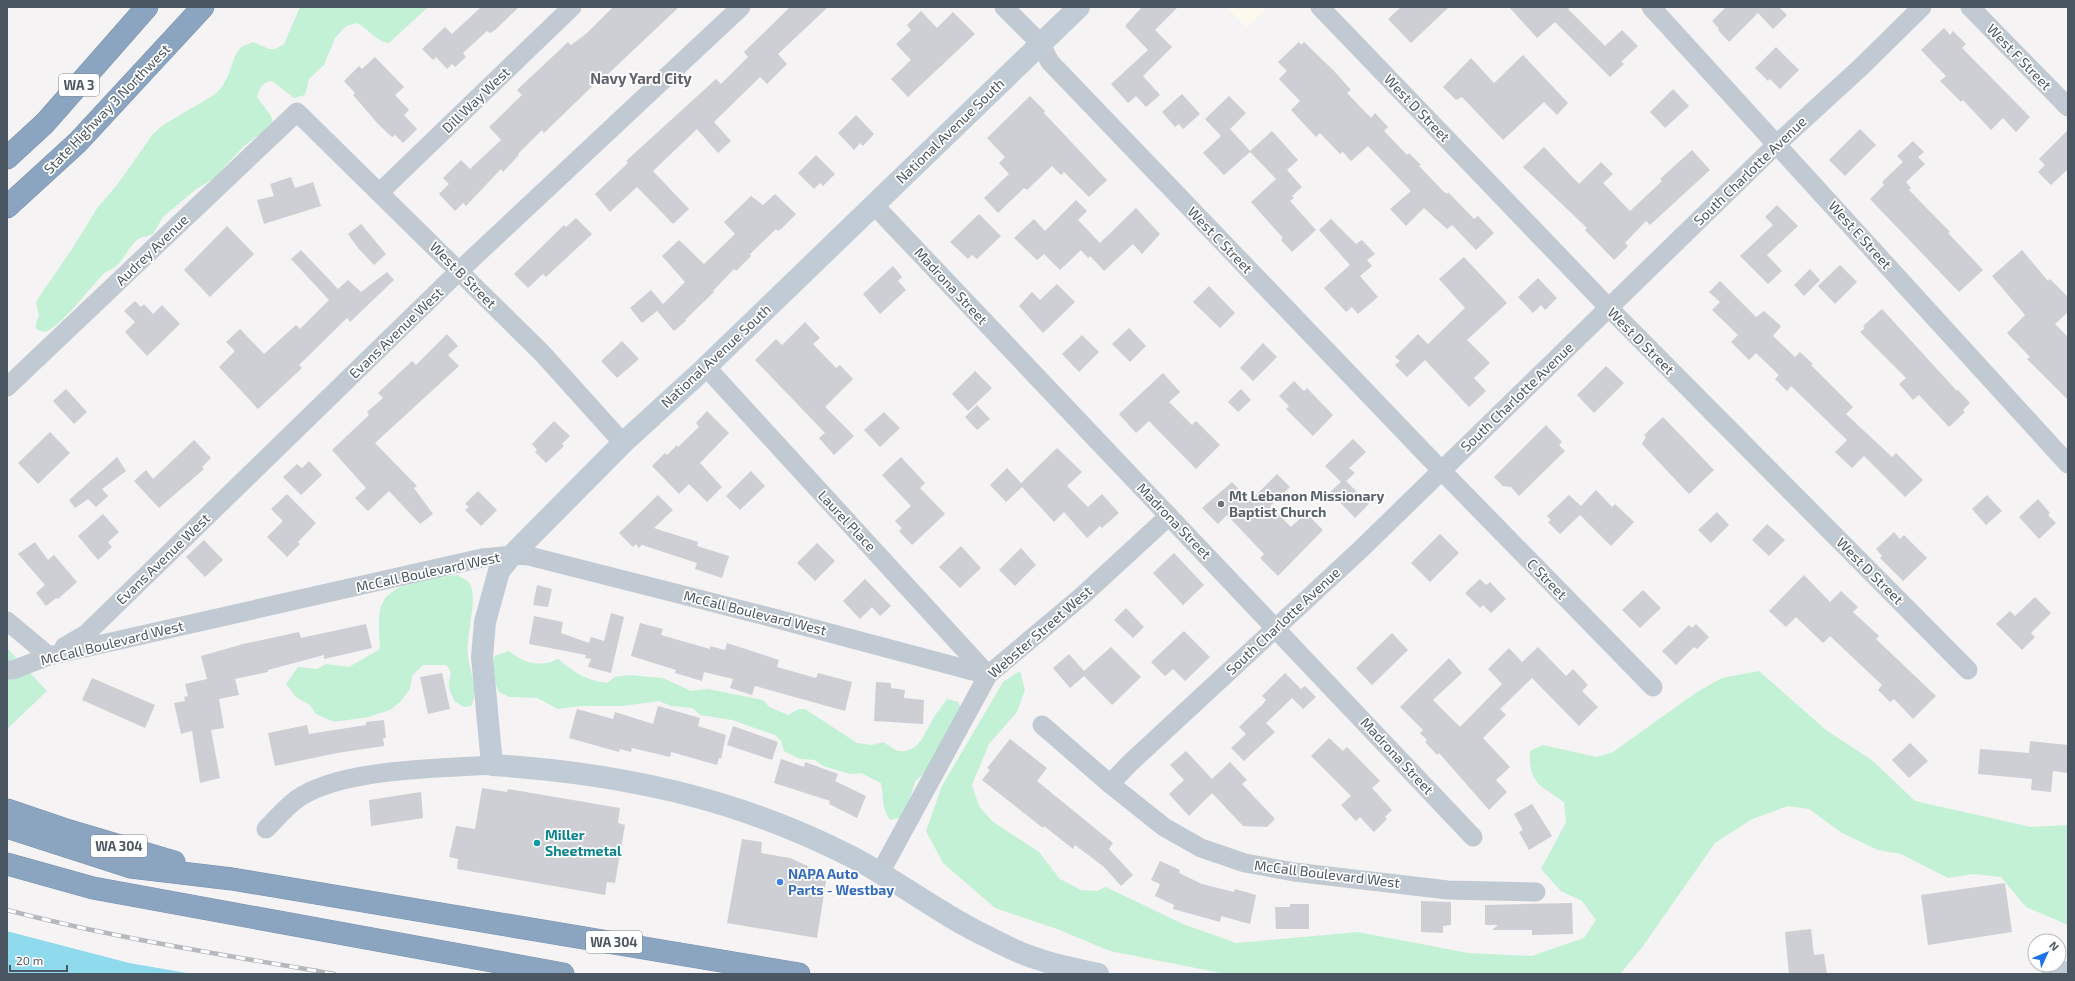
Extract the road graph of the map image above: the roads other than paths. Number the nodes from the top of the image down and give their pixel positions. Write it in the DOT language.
graph roads {
  1 [pos="147,7"];
  2 [pos="203,7"];
  3 [pos="572,7"];
  4 [pos="741,7"];
  5 [pos="1004,7"];
  6 [pos="1079,7"];
  7 [pos="1320,7"];
  8 [pos="1651,7"];
  9 [pos="1922,7"];
  10 [pos="1970,7"];
  11 [pos="1040,43"];
  12 [pos="2068,107"];
  13 [pos="297,112"];
  14 [pos="1777,144"];
  15 [pos="7,158"];
  16 [pos="380,192"];
  17 [pos="874,205"];
  18 [pos="7,207"];
  19 [pos="459,271"];
  20 [pos="1609,308"];
  21 [pos="706,367"];
  22 [pos="7,387"];
  23 [pos="623,443"];
  24 [pos="2068,464"];
  25 [pos="1441,470"];
  26 [pos="1169,516"];
  27 [pos="512,555"];
  28 [pos="7,621"];
  29 [pos="1275,627"];
  30 [pos="50,656"];
  31 [pos="7,670"];
  32 [pos="1968,670"];
  33 [pos="988,675"];
  34 [pos="1653,687"];
  35 [pos="1042,725"];
  36 [pos="492,765"];
  37 [pos="1110,784"];
  38 [pos="7,810"];
  39 [pos="7,827"];
  40 [pos="266,829"];
  41 [pos="1473,837"];
  42 [pos="7,864"];
  43 [pos="880,873"];
  44 [pos="232,879"];
  45 [pos="1536,892"];
  46 [pos="2068,972"];
  47 [pos="563,974"];
  48 [pos="799,974"];
  49 [pos="1098,974"];
  50 [pos="2052,974"];
  1 -- 15 [label="highway, WA 3"];
  2 -- 18 [label="highway, State Highway 3 Northwest / WA 3"];
  3 -- 16 [label="street, Dill Way West"];
  4 -- 19 [label="street, Evans Avenue West"];
  5 -- 11 [label="street, West C Street"];
  6 -- 11 [label="main road, National Avenue South"];
  7 -- 20 [label="street, West D Street"];
  8 -- 14 [label="street, West E Street"];
  9 -- 14 [label="street, South Charlotte Avenue"];
  10 -- 12 [label="street, West F Street"];
  11 -- 17 [label="main road, National Avenue South"];
  11 -- 25 [label="street, West C Street"];
  13 -- 16 [label="street, West B Street"];
  13 -- 22 [label="street, Audrey Avenue"];
  14 -- 20 [label="street, South Charlotte Avenue"];
  14 -- 24 [label="street, West E Street"];
  16 -- 19 [label="street, West B Street"];
  17 -- 21 [label="main road, National Avenue South"];
  17 -- 26 [label="street, Madrona Street"];
  19 -- 23 [label="street, West B Street"];
  19 -- 30 [label="street, Evans Avenue West"];
  20 -- 25 [label="street, South Charlotte Avenue"];
  20 -- 32 [label="street, West D Street"];
  21 -- 23 [label="main road, National Avenue South"];
  21 -- 33 [label="street, Laurel Place"];
  23 -- 27 [label="main road, National Avenue South"];
  25 -- 29 [label="street, South Charlotte Avenue"];
  25 -- 34 [label="street, C Street"];
  26 -- 29 [label="street, Madrona Street"];
  26 -- 33 [label="street, Webster Street West"];
  27 -- 30 [label="street, McCall Boulevard West"];
  27 -- 33 [label="street, McCall Boulevard West"];
  27 -- 36 [label="main road, National Avenue South"];
  28 -- 30 [label="street"];
  29 -- 37 [label="street, South Charlotte Avenue"];
  29 -- 41 [label="street, Madrona Street"];
  30 -- 31 [label="street, McCall Boulevard West"];
  33 -- 43 [label="street, Webster Street West"];
  35 -- 37 [label="street, McCall Boulevard West"];
  36 -- 40 [label="street"];
  36 -- 43 [label="main road"];
  37 -- 45 [label="street, McCall Boulevard West"];
  38 -- 44 [label="highway, WA 304"];
  39 -- 44 [label="highway, WA 304"];
  42 -- 47 [label="highway"];
  43 -- 49 [label="main road"];
  44 -- 48 [label="highway, WA 304"];
  46 -- 50 [label="main road"];
}
